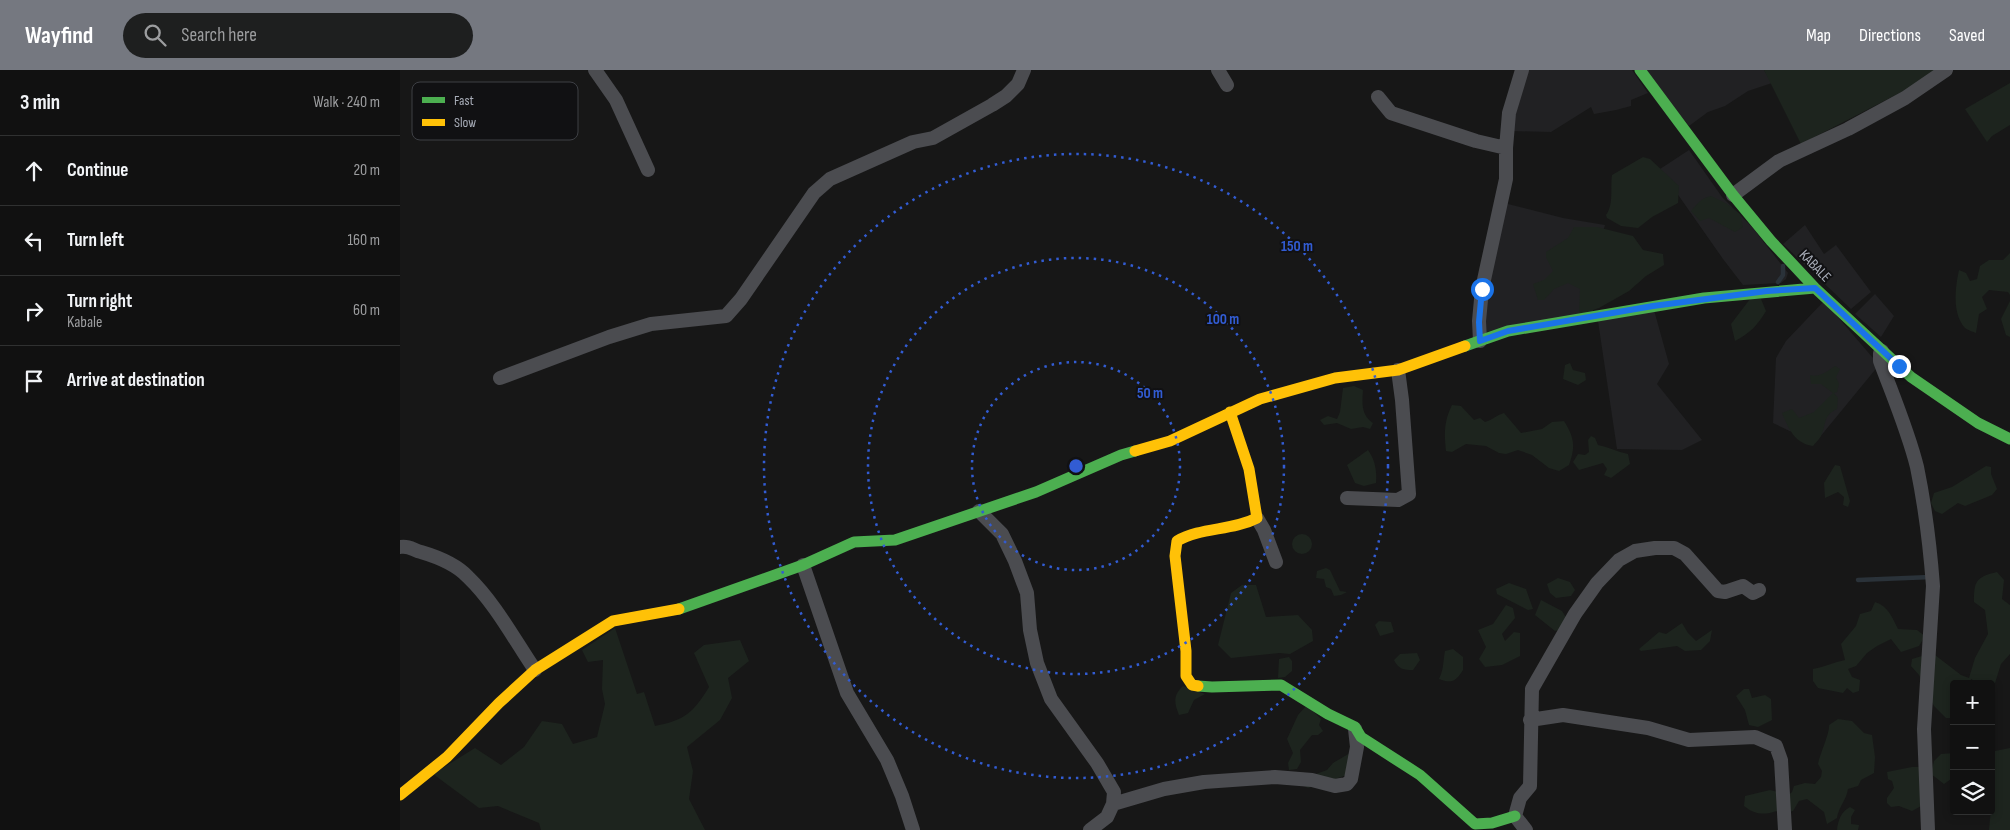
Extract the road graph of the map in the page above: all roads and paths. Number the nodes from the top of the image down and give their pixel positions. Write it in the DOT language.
graph roads {
  1 [pos="595,70"];
  2 [pos="1024,70"];
  3 [pos="1218,70"];
  4 [pos="1522,70"];
  5 [pos="1640,70"];
  6 [pos="1946,70"];
  7 [pos="1227,85"];
  8 [pos="1378,97"];
  9 [pos="1506,148"];
  10 [pos="648,170"];
  11 [pos="1733,195"];
  12 [pos="1815,288"];
  13 [pos="1480,341"];
  14 [pos="1882,350"];
  15 [pos="1398,370"];
  16 [pos="500,378"];
  17 [pos="1230,412"];
  18 [pos="2010,439"];
  19 [pos="1347,498"];
  20 [pos="979,511"];
  21 [pos="1257,518"];
  22 [pos="400,547"];
  23 [pos="1276,562"];
  24 [pos="803,565"];
  25 [pos="1759,590"];
  26 [pos="535,670"];
  27 [pos="1530,720"];
  28 [pos="1355,727"];
  29 [pos="400,795"];
  30 [pos="1114,804"];
  31 [pos="1515,816"];
  32 [pos="913,830"];
  33 [pos="1090,830"];
  34 [pos="1526,830"];
  35 [pos="1785,830"];
  36 [pos="1928,830"];
  1 -- 10 [label="street"];
  2 -- 16 [label="street"];
  3 -- 7 [label="street"];
  4 -- 9 [label="street"];
  5 -- 11 [label="street, KABALE"];
  6 -- 11 [label="street"];
  8 -- 9 [label="street"];
  9 -- 13 [label="street"];
  11 -- 12 [label="street, KABALE"];
  12 -- 13 [label="street"];
  12 -- 14 [label="street, KABALE"];
  13 -- 15 [label="street"];
  14 -- 18 [label="street, KABALE"];
  14 -- 36 [label="street"];
  15 -- 17 [label="street"];
  15 -- 19 [label="street"];
  17 -- 20 [label="street"];
  17 -- 21 [label="street"];
  20 -- 24 [label="street"];
  20 -- 30 [label="street"];
  21 -- 23 [label="street"];
  21 -- 28 [label="street"];
  22 -- 26 [label="street"];
  24 -- 26 [label="street"];
  24 -- 32 [label="street"];
  25 -- 27 [label="street"];
  26 -- 29 [label="street"];
  27 -- 31 [label="street"];
  27 -- 35 [label="street"];
  28 -- 30 [label="street"];
  28 -- 31 [label="street"];
  30 -- 33 [label="street"];
  31 -- 34 [label="street"];
}
